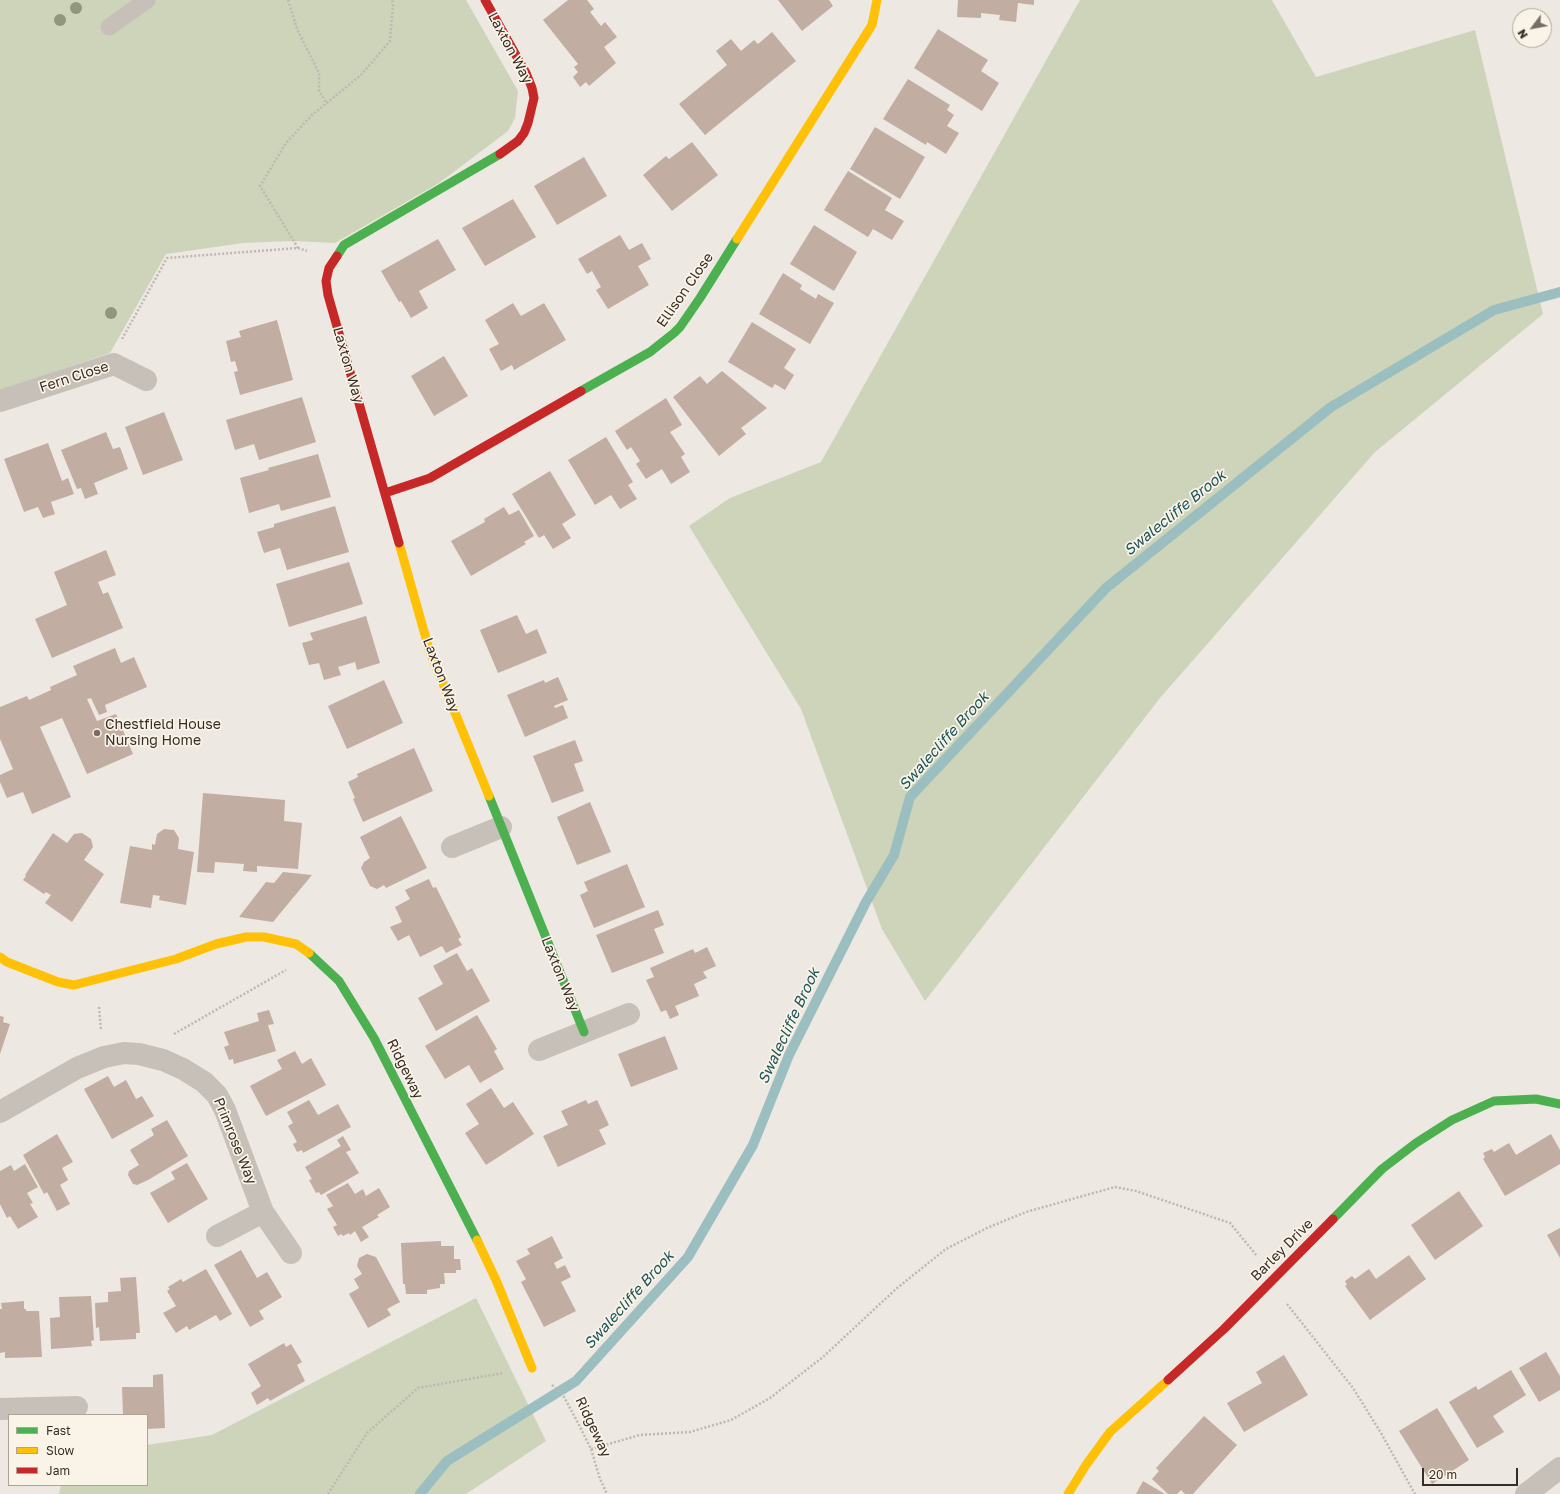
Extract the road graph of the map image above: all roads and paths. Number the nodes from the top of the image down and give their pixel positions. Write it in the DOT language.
graph roads {
  1 [pos="147,0"];
  2 [pos="288,0"];
  3 [pos="392,0"];
  4 [pos="485,0"];
  5 [pos="877,0"];
  6 [pos="109,27"];
  7 [pos="327,104"];
  8 [pos="298,248"];
  9 [pos="334,258"];
  10 [pos="114,364"];
  11 [pos="146,380"];
  12 [pos="0,402"];
  13 [pos="385,493"];
  14 [pos="501,827"];
  15 [pos="452,847"];
  16 [pos="312,955"];
  17 [pos="0,957"];
  18 [pos="95,979"];
  19 [pos="629,1014"];
  20 [pos="584,1032"];
  21 [pos="539,1050"];
  22 [pos="139,1054"];
  23 [pos="104,1057"];
  24 [pos="1560,1104"];
  25 [pos="0,1112"];
  26 [pos="263,1212"];
  27 [pos="217,1236"];
  28 [pos="291,1253"];
  29 [pos="1273,1279"];
  30 [pos="532,1368"];
  31 [pos="77,1407"];
  32 [pos="0,1409"];
  33 [pos="591,1449"];
  34 [pos="1560,1468"];
  35 [pos="328,1494"];
  36 [pos="607,1494"];
  37 [pos="1068,1494"];
  38 [pos="1415,1494"];
  39 [pos="1526,1494"];
  1 -- 6 [label="lane"];
  2 -- 7 [label="path"];
  3 -- 7 [label="path"];
  4 -- 9 [label="street, Laxton Way"];
  5 -- 13 [label="street, Ellison Close"];
  7 -- 8 [label="path"];
  8 -- 9 [label="path"];
  8 -- 10 [label="path"];
  9 -- 13 [label="street, Laxton Way"];
  10 -- 11 [label="street, Fern Close"];
  10 -- 12 [label="street, Fern Close"];
  13 -- 14 [label="street, Laxton Way"];
  14 -- 15 [label="street"];
  14 -- 20 [label="street, Laxton Way"];
  16 -- 18 [label="street, Ridgeway"];
  16 -- 22 [label="path"];
  16 -- 30 [label="street, Ridgeway"];
  17 -- 18 [label="street, Ridgeway"];
  18 -- 23 [label="path"];
  19 -- 20 [label="street"];
  20 -- 21 [label="street"];
  22 -- 23 [label="street, Primrose Way"];
  22 -- 26 [label="street, Primrose Way"];
  23 -- 25 [label="street, Primrose Way"];
  24 -- 29 [label="street, Barley Drive"];
  26 -- 27 [label="street"];
  26 -- 28 [label="street, Primrose Way"];
  29 -- 33 [label="path"];
  29 -- 37 [label="street, Barley Drive"];
  29 -- 38 [label="path"];
  30 -- 33 [label="path, Ridgeway"];
  30 -- 35 [label="path"];
  31 -- 32 [label="street"];
  33 -- 36 [label="path, Ridgeway"];
  34 -- 39 [label="street"];
}
